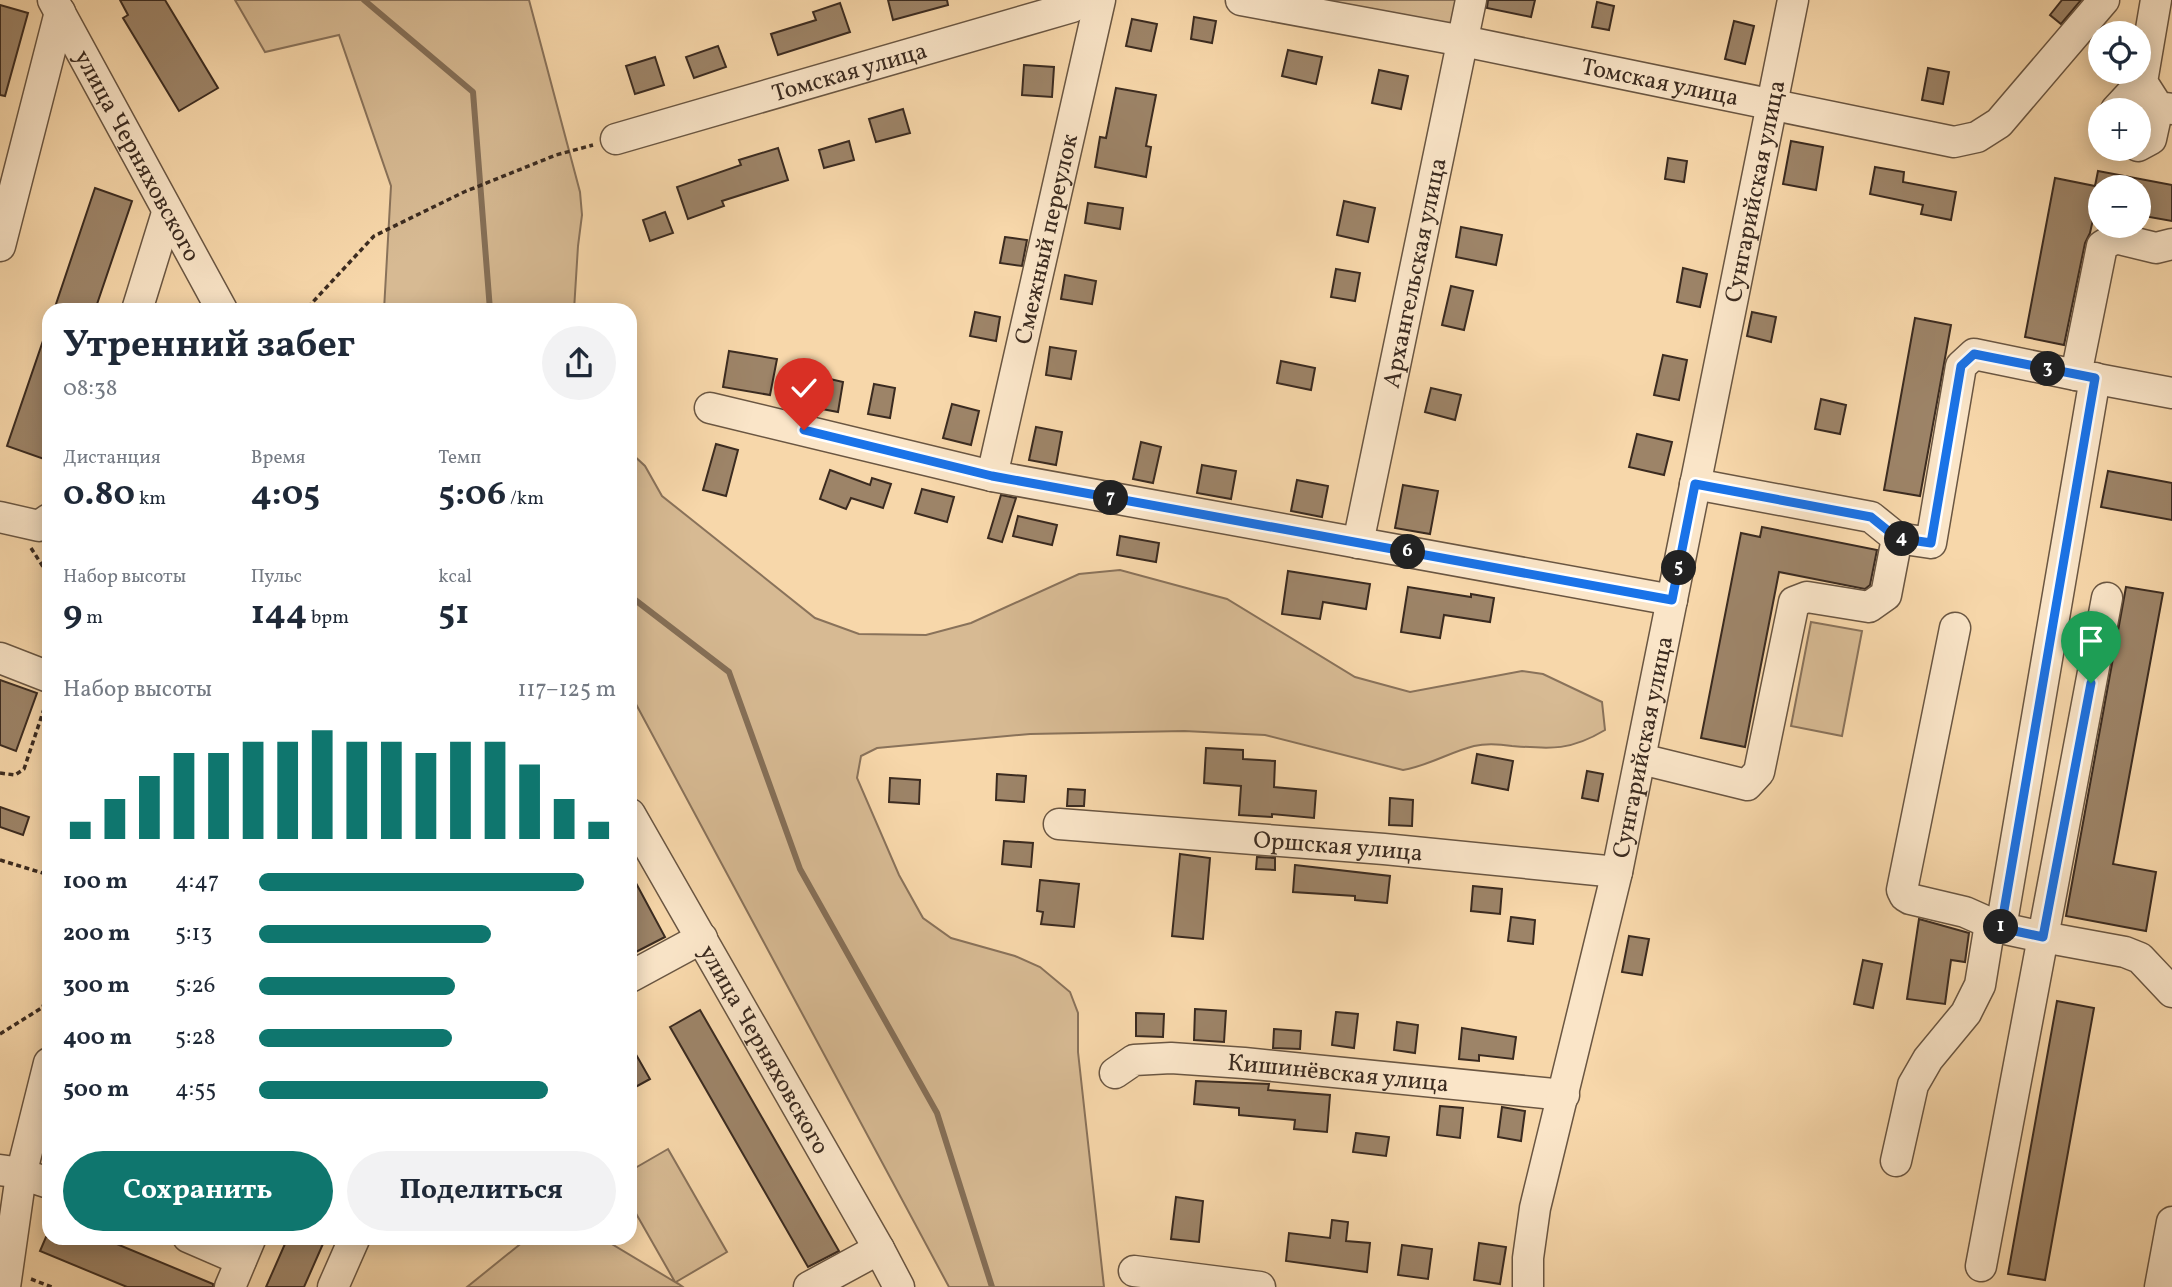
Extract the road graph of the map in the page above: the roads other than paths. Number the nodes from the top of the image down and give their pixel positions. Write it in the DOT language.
graph roads {
  1 [pos="1083,0"];
  2 [pos="1100,0"];
  3 [pos="1241,0"];
  4 [pos="1471,0"];
  5 [pos="1793,0"];
  6 [pos="2104,0"];
  7 [pos="2156,0"];
  8 [pos="56,6"];
  9 [pos="2151,29"];
  10 [pos="1462,41"];
  11 [pos="2140,84"];
  12 [pos="2144,84"];
  13 [pos="2127,98"];
  14 [pos="1770,105"];
  15 [pos="2165,108"];
  16 [pos="616,139"];
  17 [pos="2151,139"];
  18 [pos="167,213"];
  19 [pos="2172,244"];
  20 [pos="0,246"];
  21 [pos="139,303"];
  22 [pos="218,303"];
  23 [pos="2085,377"];
  24 [pos="2172,393"];
  25 [pos="710,408"];
  26 [pos="992,476"];
  27 [pos="1695,484"];
  28 [pos="0,517"];
  29 [pos="42,524"];
  30 [pos="1897,538"];
  31 [pos="1359,543"];
  32 [pos="2107,598"];
  33 [pos="1672,600"];
  34 [pos="1955,628"];
  35 [pos="0,658"];
  36 [pos="42,674"];
  37 [pos="1640,759"];
  38 [pos="1059,824"];
  39 [pos="637,826"];
  40 [pos="1617,872"];
  41 [pos="1996,926"];
  42 [pos="2043,937"];
  43 [pos="702,938"];
  44 [pos="637,973"];
  45 [pos="2172,992"];
  46 [pos="1115,1073"];
  47 [pos="42,1093"];
  48 [pos="1564,1095"];
  49 [pos="1896,1160"];
  50 [pos="23,1176"];
  51 [pos="2172,1222"];
  52 [pos="205,1245"];
  53 [pos="351,1245"];
  54 [pos="879,1248"];
  55 [pos="241,1262"];
  56 [pos="1981,1266"];
  57 [pos="1134,1271"];
  58 [pos="5,1287"];
  59 [pos="333,1287"];
  60 [pos="809,1287"];
  61 [pos="899,1287"];
  62 [pos="1260,1287"];
  63 [pos="1528,1287"];
  64 [pos="2160,1287"];
  1 -- 16 [label="street, Томская улица"];
  2 -- 26 [label="street, Смежный переулок"];
  3 -- 10 [label="street, Томская улица"];
  4 -- 10 [label="street, Архангельская улица"];
  5 -- 14 [label="street, Сунгарийская улица"];
  6 -- 14 [label="street, Томская улица"];
  7 -- 9 [label="street"];
  8 -- 18 [label="street, улица Черняховского"];
  8 -- 20 [label="street"];
  10 -- 14 [label="street, Томская улица"];
  10 -- 31 [label="street, Архангельская улица"];
  11 -- 13 [label="street"];
  12 -- 15 [label="street"];
  14 -- 27 [label="street, Сунгарийская улица"];
  15 -- 17 [label="street"];
  18 -- 21 [label="street"];
  18 -- 22 [label="street, улица Черняховского"];
  19 -- 23 [label="street"];
  23 -- 24 [label="street"];
  23 -- 30 [label="street"];
  23 -- 41 [label="street"];
  25 -- 26 [label="street"];
  26 -- 31 [label="street"];
  27 -- 30 [label="street"];
  27 -- 33 [label="street, Сунгарийская улица"];
  28 -- 29 [label="street"];
  30 -- 37 [label="street"];
  31 -- 33 [label="street"];
  32 -- 42 [label="street"];
  33 -- 37 [label="street, Сунгарийская улица"];
  34 -- 41 [label="street"];
  35 -- 36 [label="street"];
  37 -- 40 [label="street, Сунгарийская улица"];
  38 -- 40 [label="street, Оршская улица"];
  39 -- 43 [label="street, улица Черняховского"];
  40 -- 48 [label="street, Сунгарийская улица"];
  41 -- 42 [label="street"];
  41 -- 49 [label="street"];
  42 -- 45 [label="street"];
  42 -- 56 [label="street"];
  43 -- 44 [label="street"];
  43 -- 54 [label="street, улица Черняховского"];
  46 -- 48 [label="street, Кишинёвская улица"];
  47 -- 50 [label="street"];
  48 -- 63 [label="street, Сунгарийская улица"];
  50 -- 58 [label="street"];
  51 -- 64 [label="street"];
  52 -- 55 [label="street"];
  53 -- 59 [label="street"];
  54 -- 60 [label="street"];
  54 -- 61 [label="street, улица Черняховского"];
  57 -- 62 [label="street"];
}
